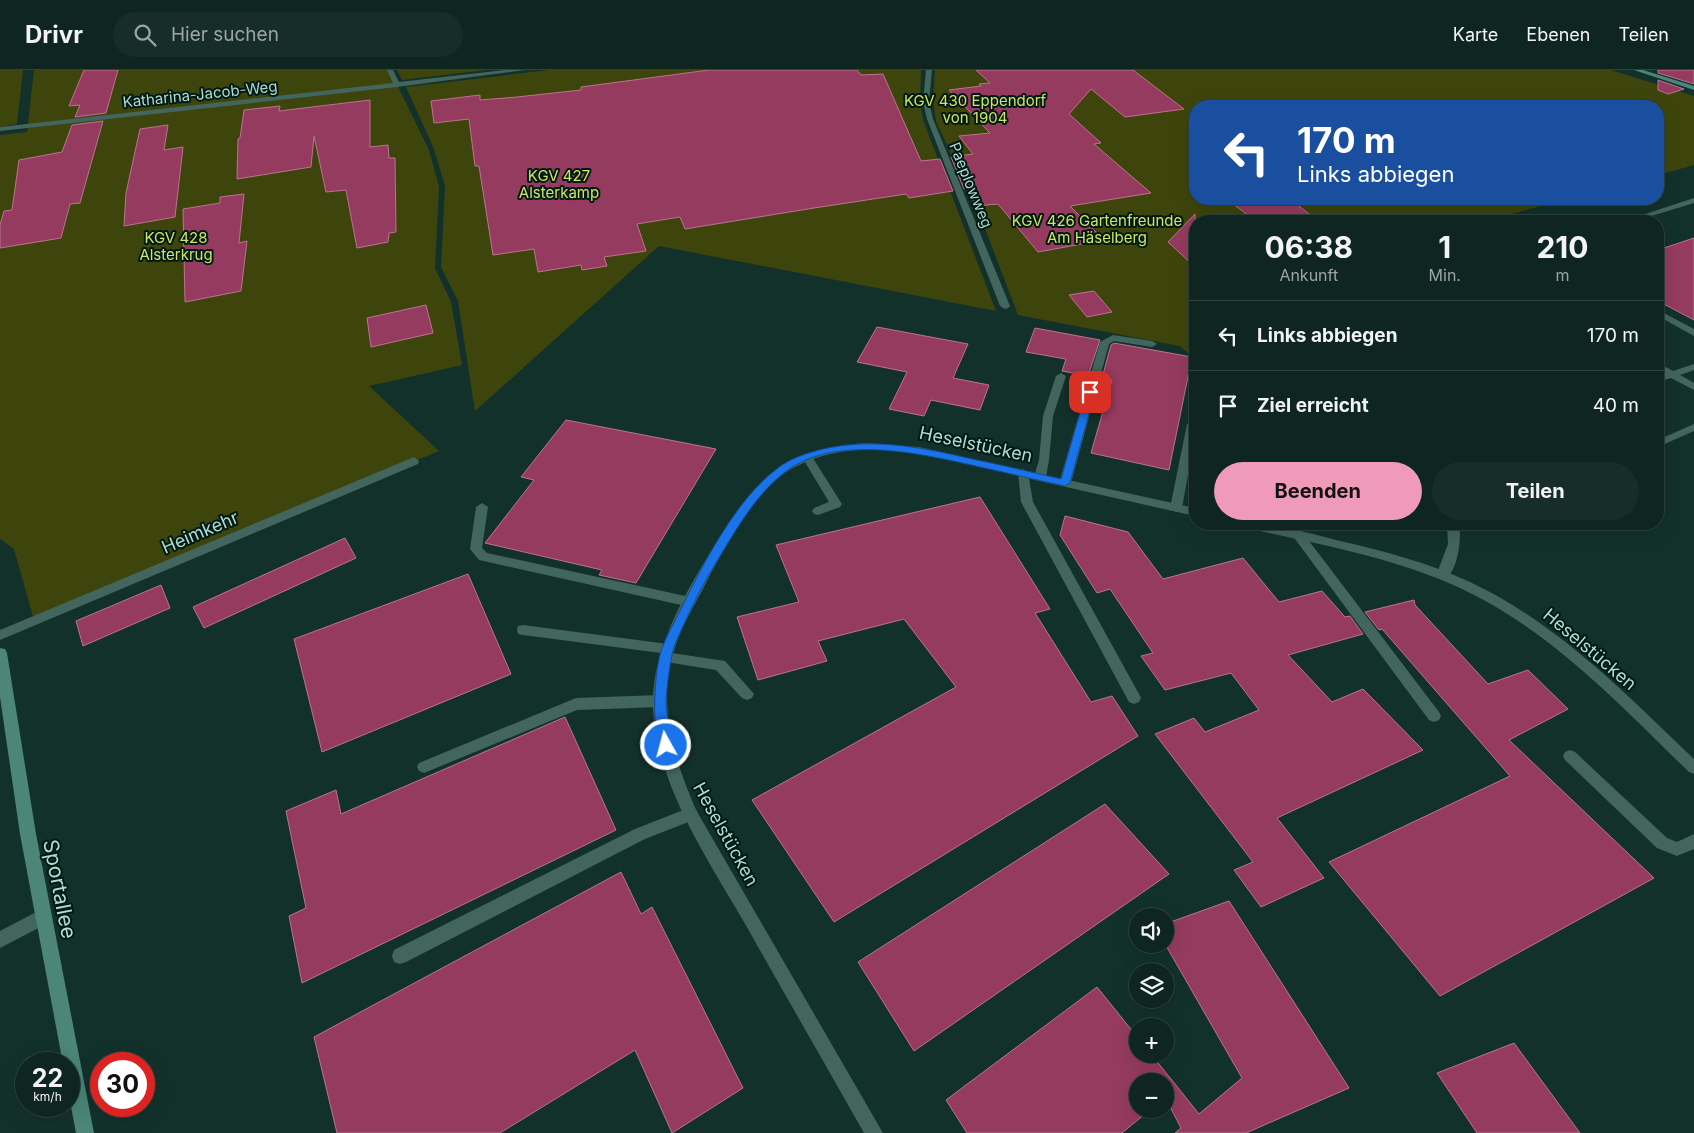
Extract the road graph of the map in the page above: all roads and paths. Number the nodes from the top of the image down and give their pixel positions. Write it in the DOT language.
graph roads {
  1 [pos="390,70"];
  2 [pos="522,70"];
  3 [pos="929,70"];
  4 [pos="1637,70"];
  5 [pos="397,85"];
  6 [pos="1694,88"];
  7 [pos="0,129"];
  8 [pos="1694,200"];
  9 [pos="1647,215"];
  10 [pos="1005,306"];
  11 [pos="1664,316"];
  12 [pos="1694,333"];
  13 [pos="1152,344"];
  14 [pos="1694,367"];
  15 [pos="1664,369"];
  16 [pos="1672,374"];
  17 [pos="1061,376"];
  18 [pos="1664,377"];
  19 [pos="1694,387"];
  20 [pos="1694,427"];
  21 [pos="1189,440"];
  22 [pos="1664,441"];
  23 [pos="807,457"];
  24 [pos="414,461"];
  25 [pos="1023,473"];
  26 [pos="1040,477"];
  27 [pos="1065,483"];
  28 [pos="482,507"];
  29 [pos="1176,508"];
  30 [pos="818,511"];
  31 [pos="1189,511"];
  32 [pos="1272,530"];
  33 [pos="1454,530"];
  34 [pos="1299,536"];
  35 [pos="1442,576"];
  36 [pos="690,602"];
  37 [pos="523,630"];
  38 [pos="0,635"];
  39 [pos="0,653"];
  40 [pos="667,653"];
  41 [pos="747,694"];
  42 [pos="1134,698"];
  43 [pos="660,701"];
  44 [pos="1434,716"];
  45 [pos="1570,756"];
  46 [pos="424,766"];
  47 [pos="1694,768"];
  48 [pos="691,814"];
  49 [pos="1694,841"];
  50 [pos="44,916"];
  51 [pos="0,940"];
  52 [pos="400,956"];
  53 [pos="85,1133"];
  54 [pos="874,1133"];
  1 -- 5 [label="street"];
  2 -- 5 [label="street, Katharina-Jacob-Weg"];
  3 -- 10 [label="street, Paeplowweg"];
  4 -- 6 [label="street"];
  5 -- 7 [label="street, Katharina-Jacob-Weg"];
  8 -- 9 [label="street"];
  11 -- 12 [label="street"];
  13 -- 27 [label="street"];
  14 -- 16 [label="street"];
  15 -- 16 [label="street"];
  16 -- 18 [label="street"];
  16 -- 19 [label="street"];
  17 -- 26 [label="street"];
  20 -- 22 [label="street"];
  21 -- 29 [label="street"];
  23 -- 25 [label="street, Heselstücken"];
  23 -- 30 [label="street"];
  23 -- 36 [label="street, Heselstücken"];
  24 -- 38 [label="street, Heimkehr"];
  25 -- 26 [label="street, Heselstücken"];
  25 -- 42 [label="street"];
  26 -- 27 [label="street, Heselstücken"];
  27 -- 29 [label="street, Heselstücken"];
  28 -- 36 [label="street"];
  29 -- 31 [label="street, Heselstücken"];
  32 -- 34 [label="street, Heselstücken"];
  33 -- 35 [label="street"];
  34 -- 35 [label="street, Heselstücken"];
  34 -- 44 [label="street"];
  35 -- 47 [label="street, Heselstücken"];
  36 -- 40 [label="street, Heselstücken"];
  37 -- 40 [label="street"];
  39 -- 50 [label="street, Sportallee"];
  40 -- 41 [label="street"];
  40 -- 43 [label="street, Heselstücken"];
  43 -- 46 [label="street"];
  43 -- 48 [label="street, Heselstücken"];
  45 -- 49 [label="street"];
  48 -- 52 [label="street"];
  48 -- 54 [label="street, Heselstücken"];
  50 -- 51 [label="street"];
  50 -- 53 [label="street, Sportallee"];
}
